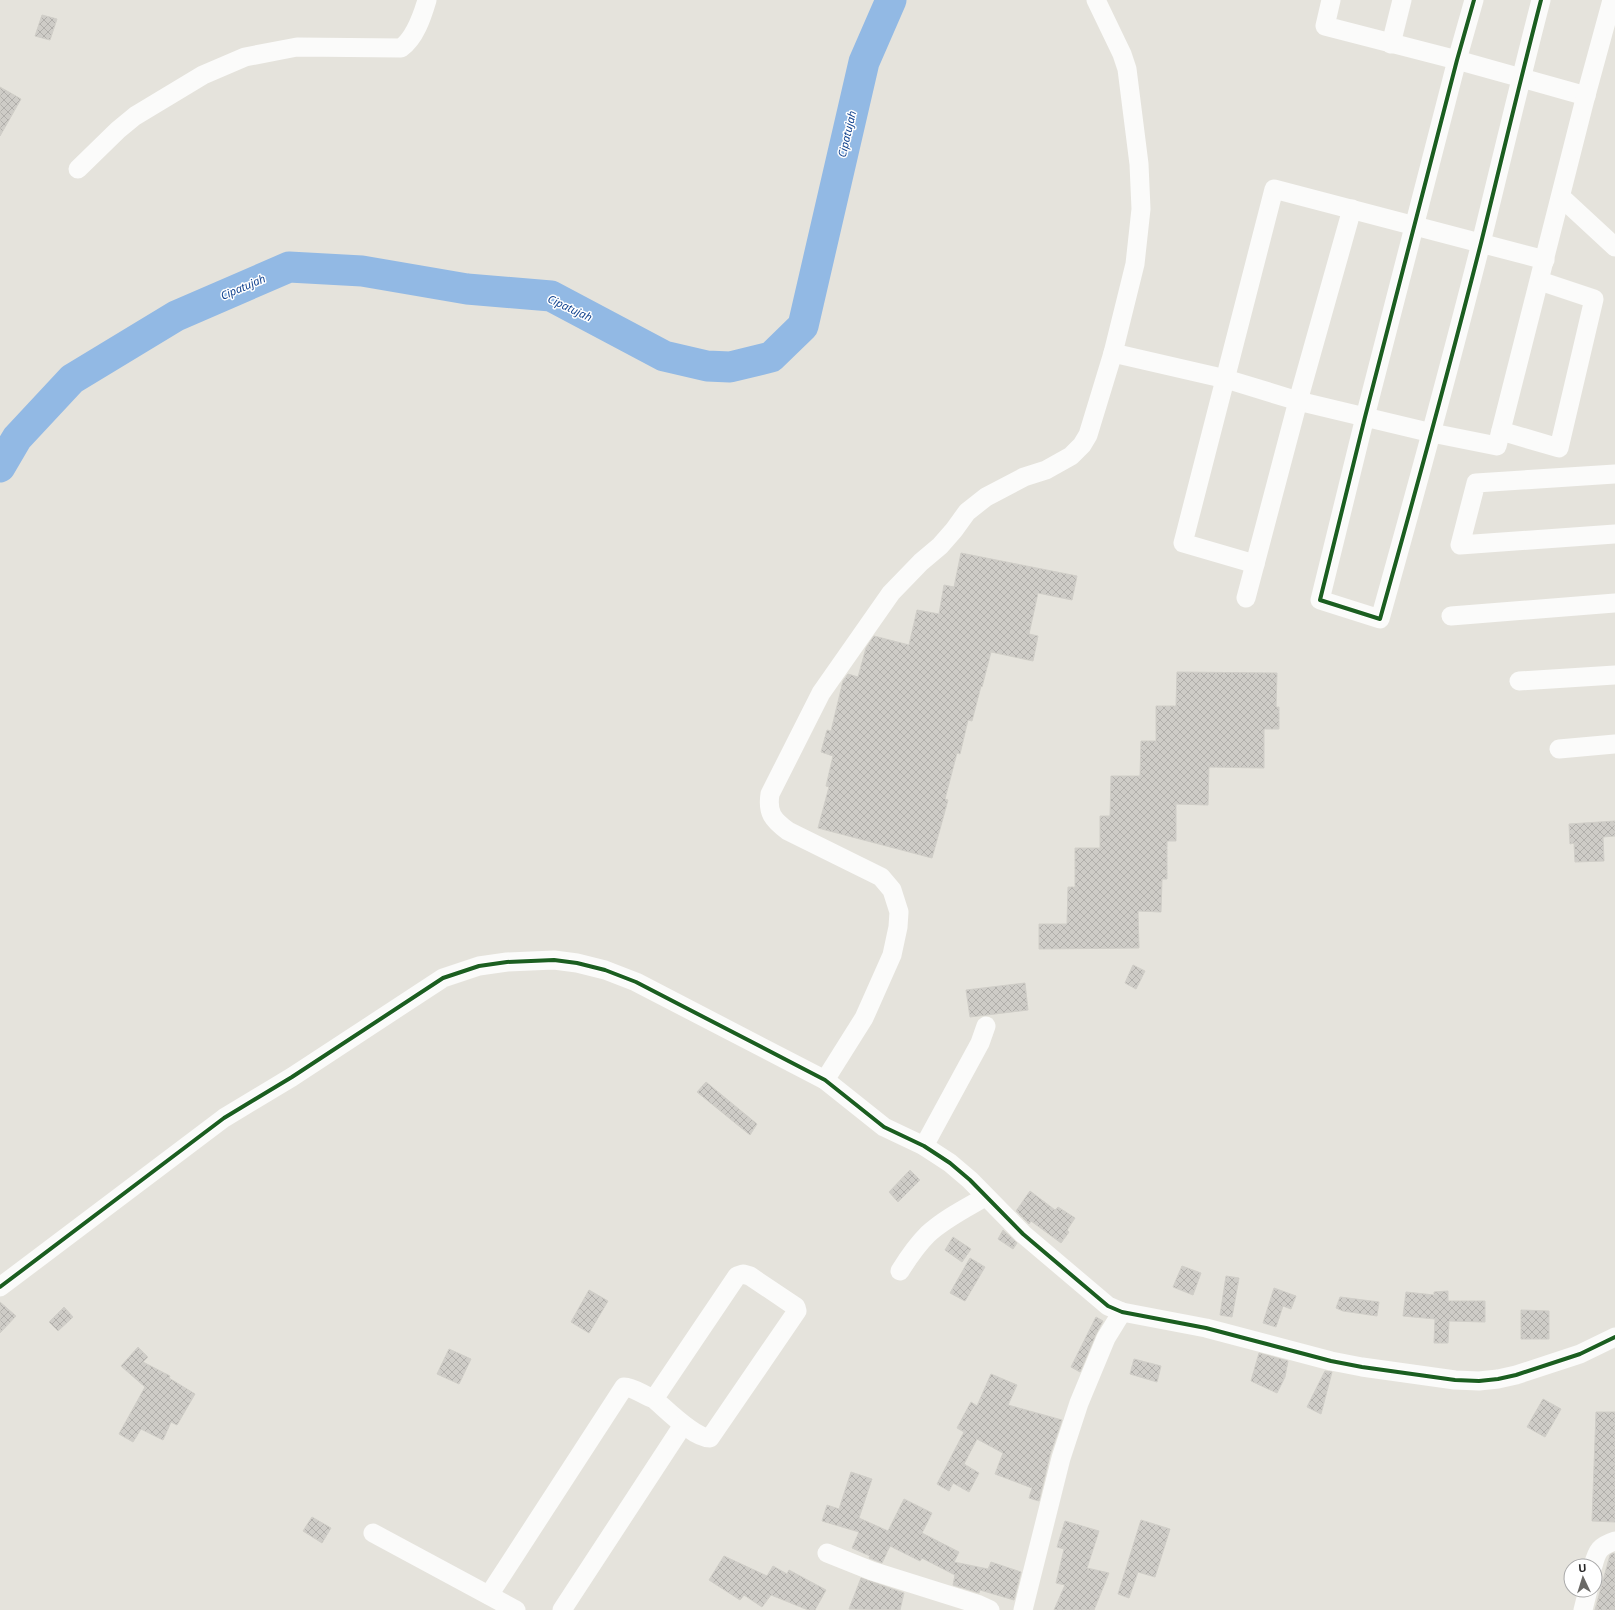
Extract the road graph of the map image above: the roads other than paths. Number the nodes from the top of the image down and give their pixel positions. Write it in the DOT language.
graph roads {
  1 [pos="427,0"];
  2 [pos="1096,0"];
  3 [pos="1331,0"];
  4 [pos="1402,0"];
  5 [pos="1474,0"];
  6 [pos="1541,0"];
  7 [pos="1612,0"];
  8 [pos="1391,44"];
  9 [pos="1457,60"];
  10 [pos="1520,78"];
  11 [pos="1586,96"];
  12 [pos="78,169"];
  13 [pos="1561,197"];
  14 [pos="1352,209"];
  15 [pos="1415,226"];
  16 [pos="1481,242"];
  17 [pos="1615,247"];
  18 [pos="1545,260"];
  19 [pos="1540,281"];
  20 [pos="1113,353"];
  21 [pos="1226,379"];
  22 [pos="1298,401"];
  23 [pos="1365,417"];
  24 [pos="1501,431"];
  25 [pos="1432,432"];
  26 [pos="1615,474"];
  27 [pos="1615,534"];
  28 [pos="1255,564"];
  29 [pos="1246,598"];
  30 [pos="1615,603"];
  31 [pos="1451,616"];
  32 [pos="1615,675"];
  33 [pos="1519,681"];
  34 [pos="1615,744"];
  35 [pos="1559,749"];
  36 [pos="986,1026"];
  37 [pos="825,1080"];
  38 [pos="924,1146"];
  39 [pos="985,1197"];
  40 [pos="900,1271"];
  41 [pos="0,1286"];
  42 [pos="1122,1312"];
  43 [pos="1615,1337"];
  44 [pos="654,1399"];
  45 [pos="683,1425"];
  46 [pos="373,1533"];
  47 [pos="1615,1541"];
  48 [pos="827,1553"];
  49 [pos="1596,1558"];
  50 [pos="489,1595"];
  51 [pos="1586,1598"];
  52 [pos="516,1610"];
  53 [pos="562,1610"];
  54 [pos="990,1610"];
  55 [pos="1023,1610"];
  56 [pos="1583,1610"];
  1 -- 12 [label="street"];
  2 -- 20 [label="street"];
  3 -- 8 [label="street"];
  4 -- 8 [label="street"];
  5 -- 9 [label="street"];
  6 -- 10 [label="street"];
  7 -- 11 [label="street"];
  8 -- 9 [label="street"];
  9 -- 10 [label="street"];
  9 -- 15 [label="street"];
  10 -- 11 [label="street"];
  10 -- 16 [label="street"];
  11 -- 13 [label="street"];
  13 -- 17 [label="street"];
  13 -- 18 [label="street"];
  14 -- 15 [label="street"];
  14 -- 21 [label="street"];
  14 -- 22 [label="street"];
  15 -- 16 [label="street"];
  15 -- 23 [label="street"];
  16 -- 18 [label="street"];
  16 -- 25 [label="street"];
  18 -- 19 [label="street"];
  19 -- 24 [label="street"];
  19 -- 24 [label="street"];
  20 -- 21 [label="street"];
  20 -- 37 [label="street"];
  21 -- 22 [label="street"];
  21 -- 28 [label="street"];
  22 -- 23 [label="street"];
  22 -- 28 [label="street"];
  23 -- 25 [label="street"];
  23 -- 25 [label="street"];
  24 -- 25 [label="street"];
  26 -- 27 [label="street"];
  28 -- 29 [label="street"];
  30 -- 31 [label="street"];
  32 -- 33 [label="street"];
  34 -- 35 [label="street"];
  36 -- 38 [label="street"];
  37 -- 38 [label="street"];
  37 -- 41 [label="street"];
  38 -- 39 [label="street"];
  39 -- 40 [label="street"];
  39 -- 42 [label="street"];
  42 -- 43 [label="street"];
  42 -- 55 [label="street"];
  44 -- 45 [label="street"];
  44 -- 45 [label="street"];
  44 -- 50 [label="street"];
  45 -- 53 [label="street"];
  46 -- 50 [label="street"];
  47 -- 49 [label="street"];
  48 -- 54 [label="street"];
  50 -- 52 [label="street"];
  51 -- 56 [label="street"];
}
